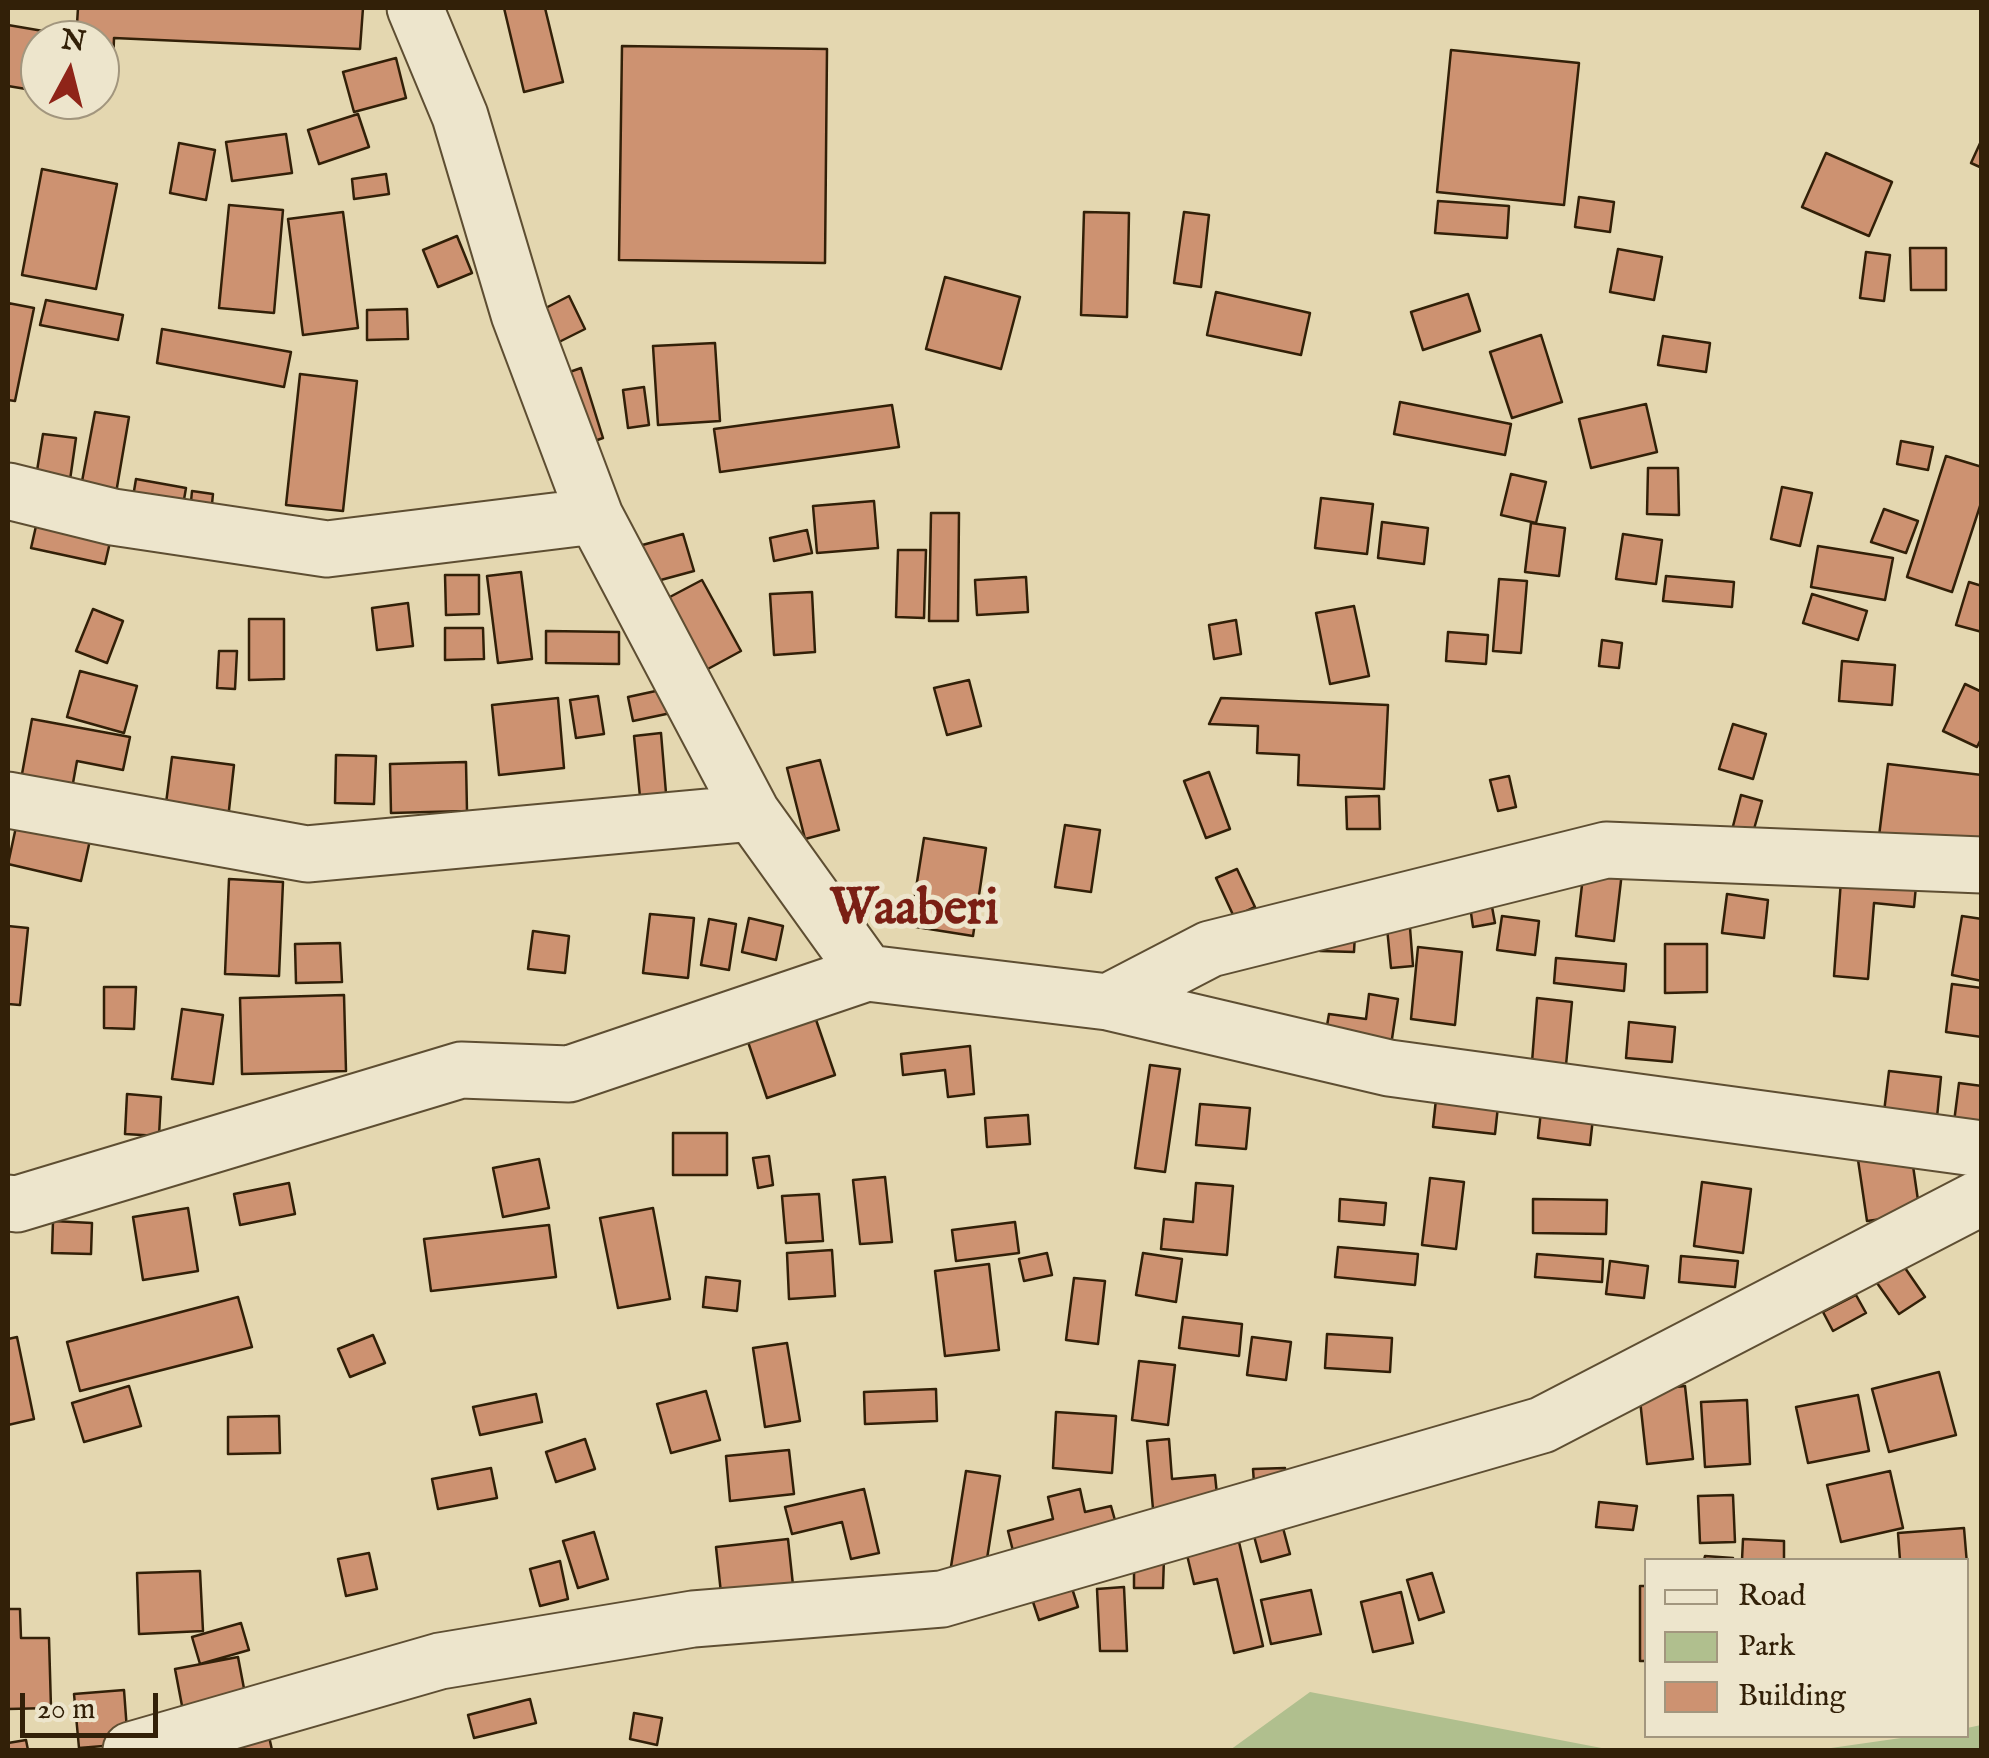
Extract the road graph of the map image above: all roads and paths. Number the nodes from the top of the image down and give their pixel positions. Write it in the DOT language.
graph roads {
  1 [pos="414,8"];
  2 [pos="8,491"];
  3 [pos="596,516"];
  4 [pos="8,800"];
  5 [pos="752,813"];
  6 [pos="1982,865"];
  7 [pos="867,973"];
  8 [pos="1108,1002"];
  9 [pos="1982,1149"];
  10 [pos="1982,1197"];
  11 [pos="8,1202"];
  12 [pos="130,1750"];
  1 -- 3 [label="street"];
  2 -- 3 [label="street"];
  3 -- 5 [label="street"];
  4 -- 5 [label="street"];
  5 -- 7 [label="street"];
  6 -- 8 [label="street"];
  7 -- 8 [label="street"];
  7 -- 11 [label="street"];
  8 -- 9 [label="street"];
  10 -- 12 [label="street"];
}
